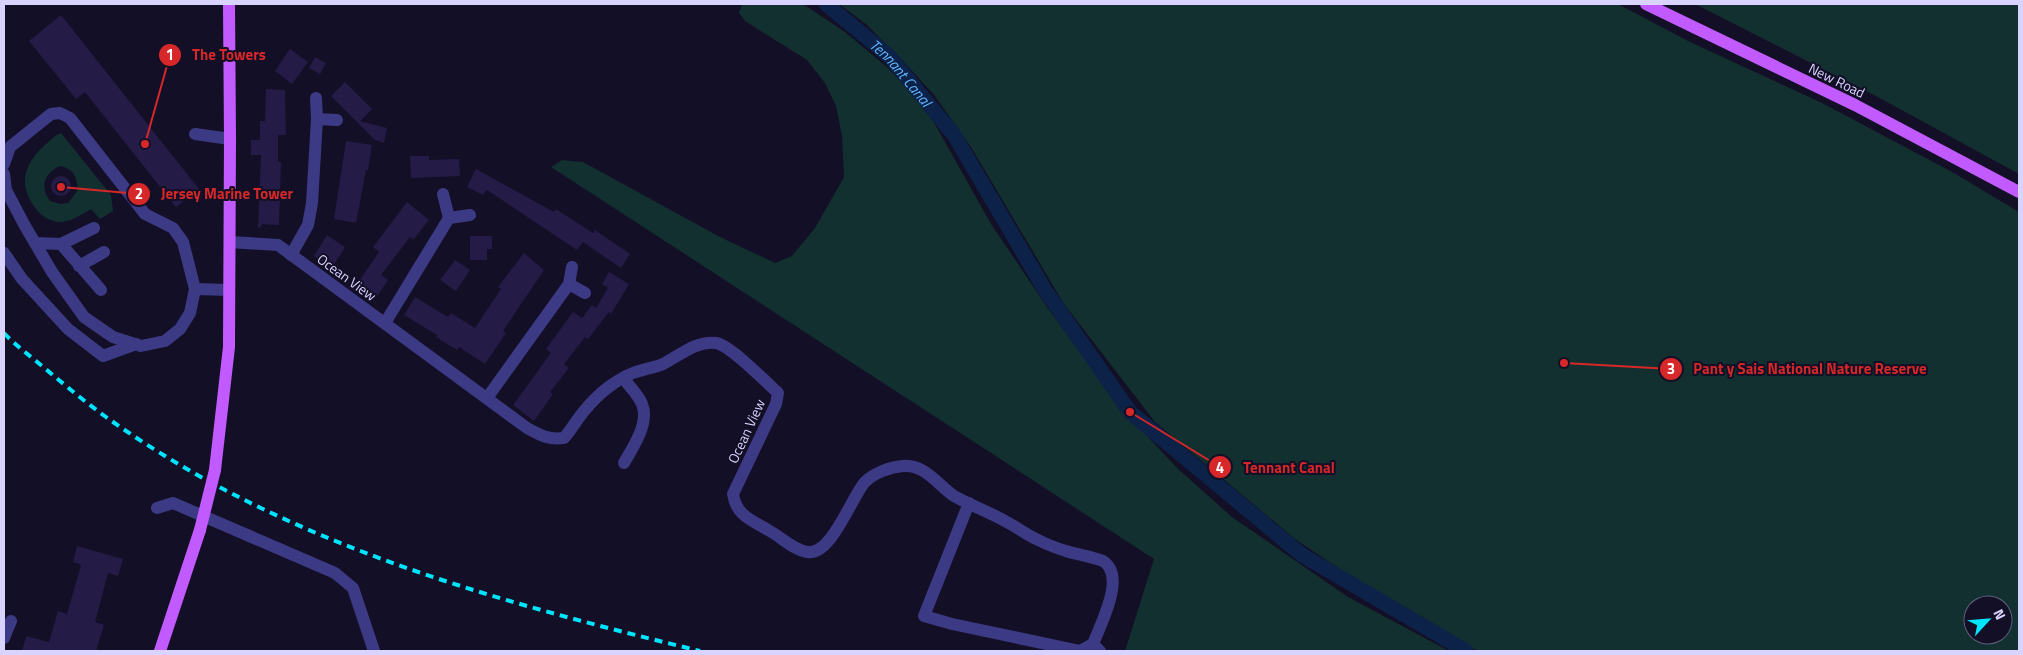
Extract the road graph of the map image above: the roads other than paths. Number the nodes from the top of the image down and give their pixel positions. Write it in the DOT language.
graph roads {
  1 [pos="229,4"];
  2 [pos="1646,4"];
  3 [pos="316,98"];
  4 [pos="317,119"];
  5 [pos="337,120"];
  6 [pos="195,134"];
  7 [pos="230,139"];
  8 [pos="4,164"];
  9 [pos="4,174"];
  10 [pos="2016,190"];
  11 [pos="443,194"];
  12 [pos="470,215"];
  13 [pos="449,218"];
  14 [pos="94,228"];
  15 [pos="230,242"];
  16 [pos="35,243"];
  17 [pos="61,244"];
  18 [pos="4,252"];
  19 [pos="104,252"];
  20 [pos="291,255"];
  21 [pos="79,266"];
  22 [pos="572,267"];
  23 [pos="569,284"];
  24 [pos="195,289"];
  25 [pos="100,290"];
  26 [pos="229,290"];
  27 [pos="584,293"];
  28 [pos="385,323"];
  29 [pos="136,344"];
  30 [pos="623,378"];
  31 [pos="487,398"];
  32 [pos="624,464"];
  33 [pos="970,503"];
  34 [pos="157,508"];
  35 [pos="11,621"];
  36 [pos="4,638"];
  37 [pos="1097,648"];
  38 [pos="160,651"];
  39 [pos="374,651"];
  1 -- 7 [label="main road"];
  2 -- 10 [label="main road, New Road"];
  3 -- 4 [label="street"];
  4 -- 5 [label="street"];
  4 -- 20 [label="street"];
  6 -- 7 [label="street"];
  7 -- 15 [label="main road"];
  8 -- 24 [label="street"];
  9 -- 16 [label="street"];
  11 -- 13 [label="street"];
  12 -- 13 [label="street"];
  13 -- 28 [label="street"];
  14 -- 17 [label="street"];
  15 -- 20 [label="street, Ocean View"];
  15 -- 26 [label="main road"];
  16 -- 17 [label="street"];
  16 -- 29 [label="street"];
  17 -- 21 [label="street"];
  18 -- 29 [label="street"];
  19 -- 21 [label="street"];
  20 -- 28 [label="street, Ocean View"];
  21 -- 25 [label="street"];
  22 -- 23 [label="street"];
  23 -- 27 [label="street"];
  23 -- 31 [label="street"];
  24 -- 26 [label="street"];
  24 -- 29 [label="street"];
  26 -- 38 [label="main road, bridge"];
  28 -- 31 [label="street, Ocean View"];
  30 -- 31 [label="street, Ocean View"];
  30 -- 32 [label="street"];
  30 -- 33 [label="street, Ocean View"];
  33 -- 37 [label="street, Ocean View"];
  33 -- 37 [label="street, Ocean View"];
  34 -- 39 [label="street"];
  35 -- 36 [label="street"];
}
